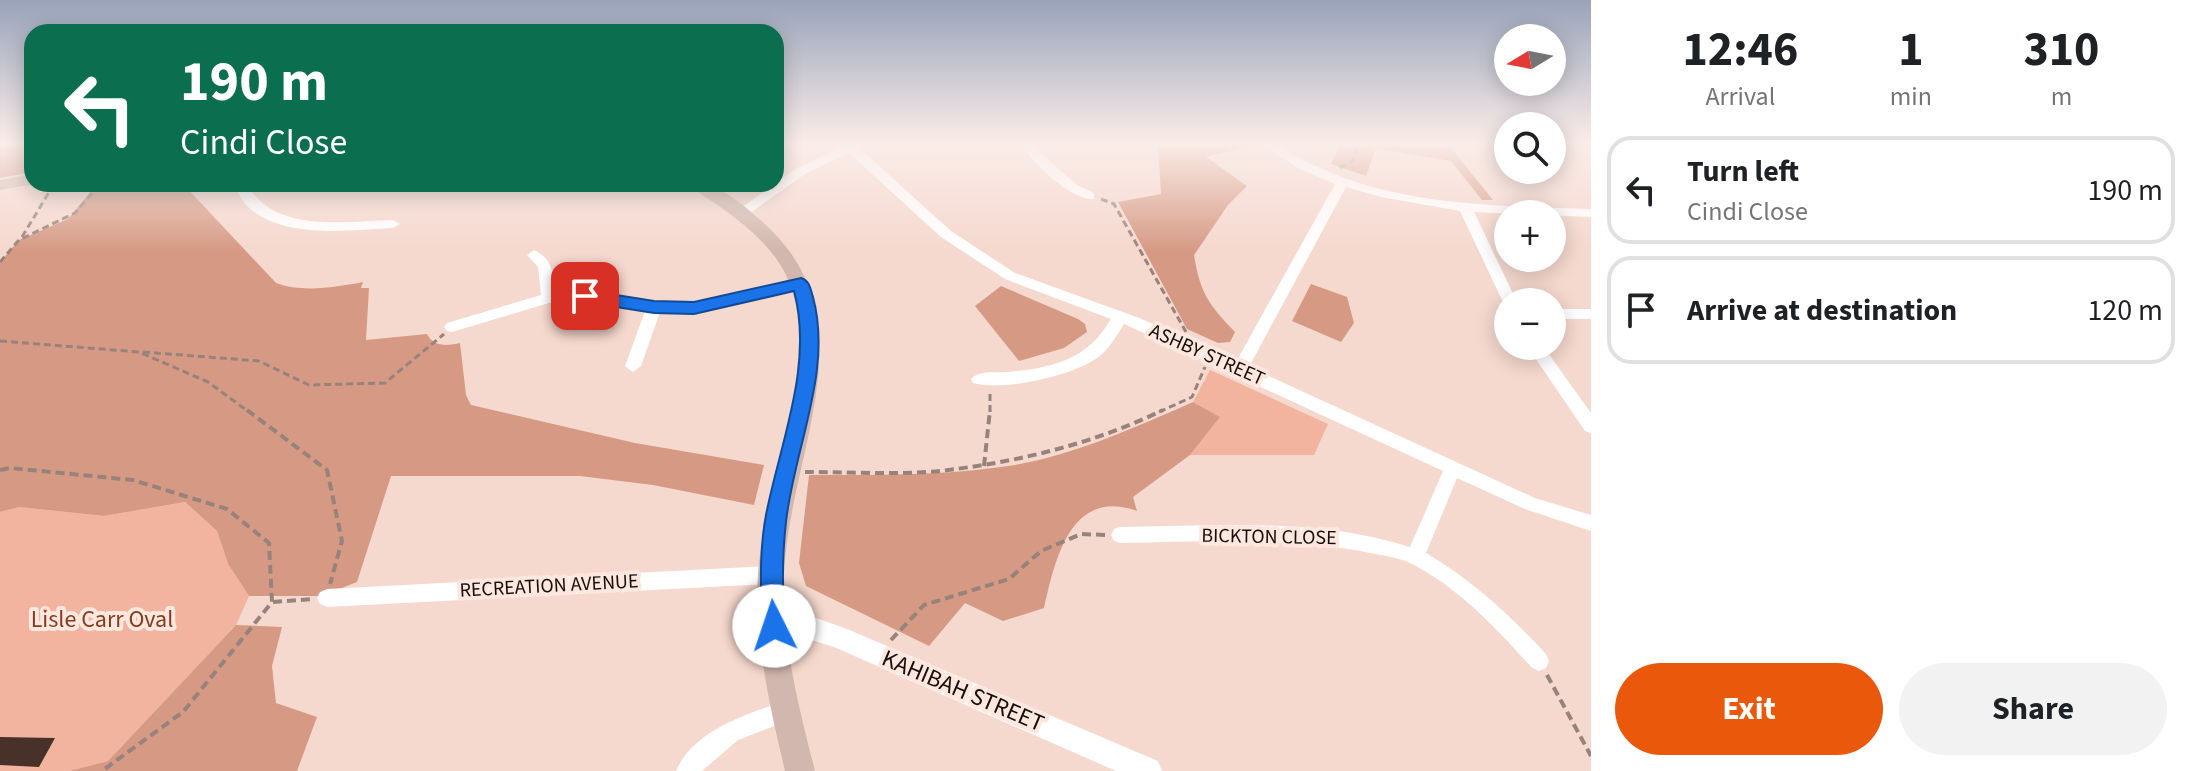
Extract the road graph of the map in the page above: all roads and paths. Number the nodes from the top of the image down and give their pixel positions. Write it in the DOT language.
graph roads {
  1 [pos="890,179"];
  2 [pos="1062,179"];
  3 [pos="1333,179"];
  4 [pos="24,180"];
  5 [pos="1342,183"];
  6 [pos="0,185"];
  7 [pos="49,192"];
  8 [pos="93,192"];
  9 [pos="243,192"];
  10 [pos="711,192"];
  11 [pos="771,192"];
  12 [pos="1089,196"];
  13 [pos="1466,209"];
  14 [pos="741,213"];
  15 [pos="1591,213"];
  16 [pos="393,224"];
  17 [pos="19,240"];
  18 [pos="534,255"];
  19 [pos="0,262"];
  20 [pos="801,284"];
  21 [pos="1503,288"];
  22 [pos="549,298"];
  23 [pos="654,307"];
  24 [pos="1566,314"];
  25 [pos="1591,314"];
  26 [pos="1119,319"];
  27 [pos="452,327"];
  28 [pos="0,341"];
  29 [pos="139,352"];
  30 [pos="1203,352"];
  31 [pos="1545,360"];
  32 [pos="633,366"];
  33 [pos="1240,369"];
  34 [pos="979,379"];
  35 [pos="1591,426"];
  36 [pos="984,466"];
  37 [pos="1453,468"];
  38 [pos="0,470"];
  39 [pos="785,472"];
  40 [pos="1591,523"];
  41 [pos="1120,535"];
  42 [pos="1415,557"];
  43 [pos="770,575"];
  44 [pos="327,598"];
  45 [pos="272,602"];
  46 [pos="774,626"];
  47 [pos="877,654"];
  48 [pos="1539,661"];
  49 [pos="786,712"];
  50 [pos="1591,756"];
  51 [pos="102,771"];
  52 [pos="687,771"];
  53 [pos="800,771"];
  54 [pos="1148,771"];
  1 -- 26 [label="street, ASHBY STREET"];
  2 -- 12 [label="street"];
  3 -- 5 [label="street"];
  4 -- 6 [label="main road"];
  5 -- 13 [label="street"];
  5 -- 33 [label="street"];
  7 -- 17 [label="path"];
  8 -- 17 [label="path"];
  9 -- 16 [label="street"];
  10 -- 14 [label="main road"];
  11 -- 14 [label="street"];
  12 -- 30 [label="path"];
  13 -- 15 [label="street"];
  13 -- 21 [label="street"];
  14 -- 20 [label="main road"];
  17 -- 19 [label="path"];
  18 -- 22 [label="street"];
  20 -- 23 [label="street"];
  20 -- 39 [label="main road"];
  22 -- 23 [label="street"];
  22 -- 27 [label="street"];
  23 -- 32 [label="street"];
  24 -- 25 [label="street"];
  26 -- 30 [label="street, ASHBY STREET"];
  26 -- 34 [label="street"];
  27 -- 29 [label="path"];
  28 -- 29 [label="path"];
  29 -- 44 [label="path"];
  30 -- 33 [label="street, ASHBY STREET"];
  30 -- 36 [label="path"];
  31 -- 35 [label="street"];
  33 -- 37 [label="street, ASHBY STREET"];
  34 -- 36 [label="path"];
  36 -- 39 [label="path"];
  37 -- 40 [label="street, ASHBY STREET"];
  37 -- 42 [label="street"];
  38 -- 45 [label="path"];
  39 -- 43 [label="main road"];
  41 -- 42 [label="street, BICKTON CLOSE"];
  41 -- 47 [label="path"];
  42 -- 48 [label="street, BICKTON CLOSE"];
  43 -- 44 [label="street, RECREATION AVENUE"];
  43 -- 46 [label="main road"];
  44 -- 45 [label="path"];
  45 -- 51 [label="path"];
  46 -- 47 [label="street, KAHIBAH STREET"];
  46 -- 49 [label="main road"];
  47 -- 54 [label="street, KAHIBAH STREET"];
  48 -- 50 [label="path"];
  49 -- 52 [label="street"];
  49 -- 53 [label="main road"];
}
